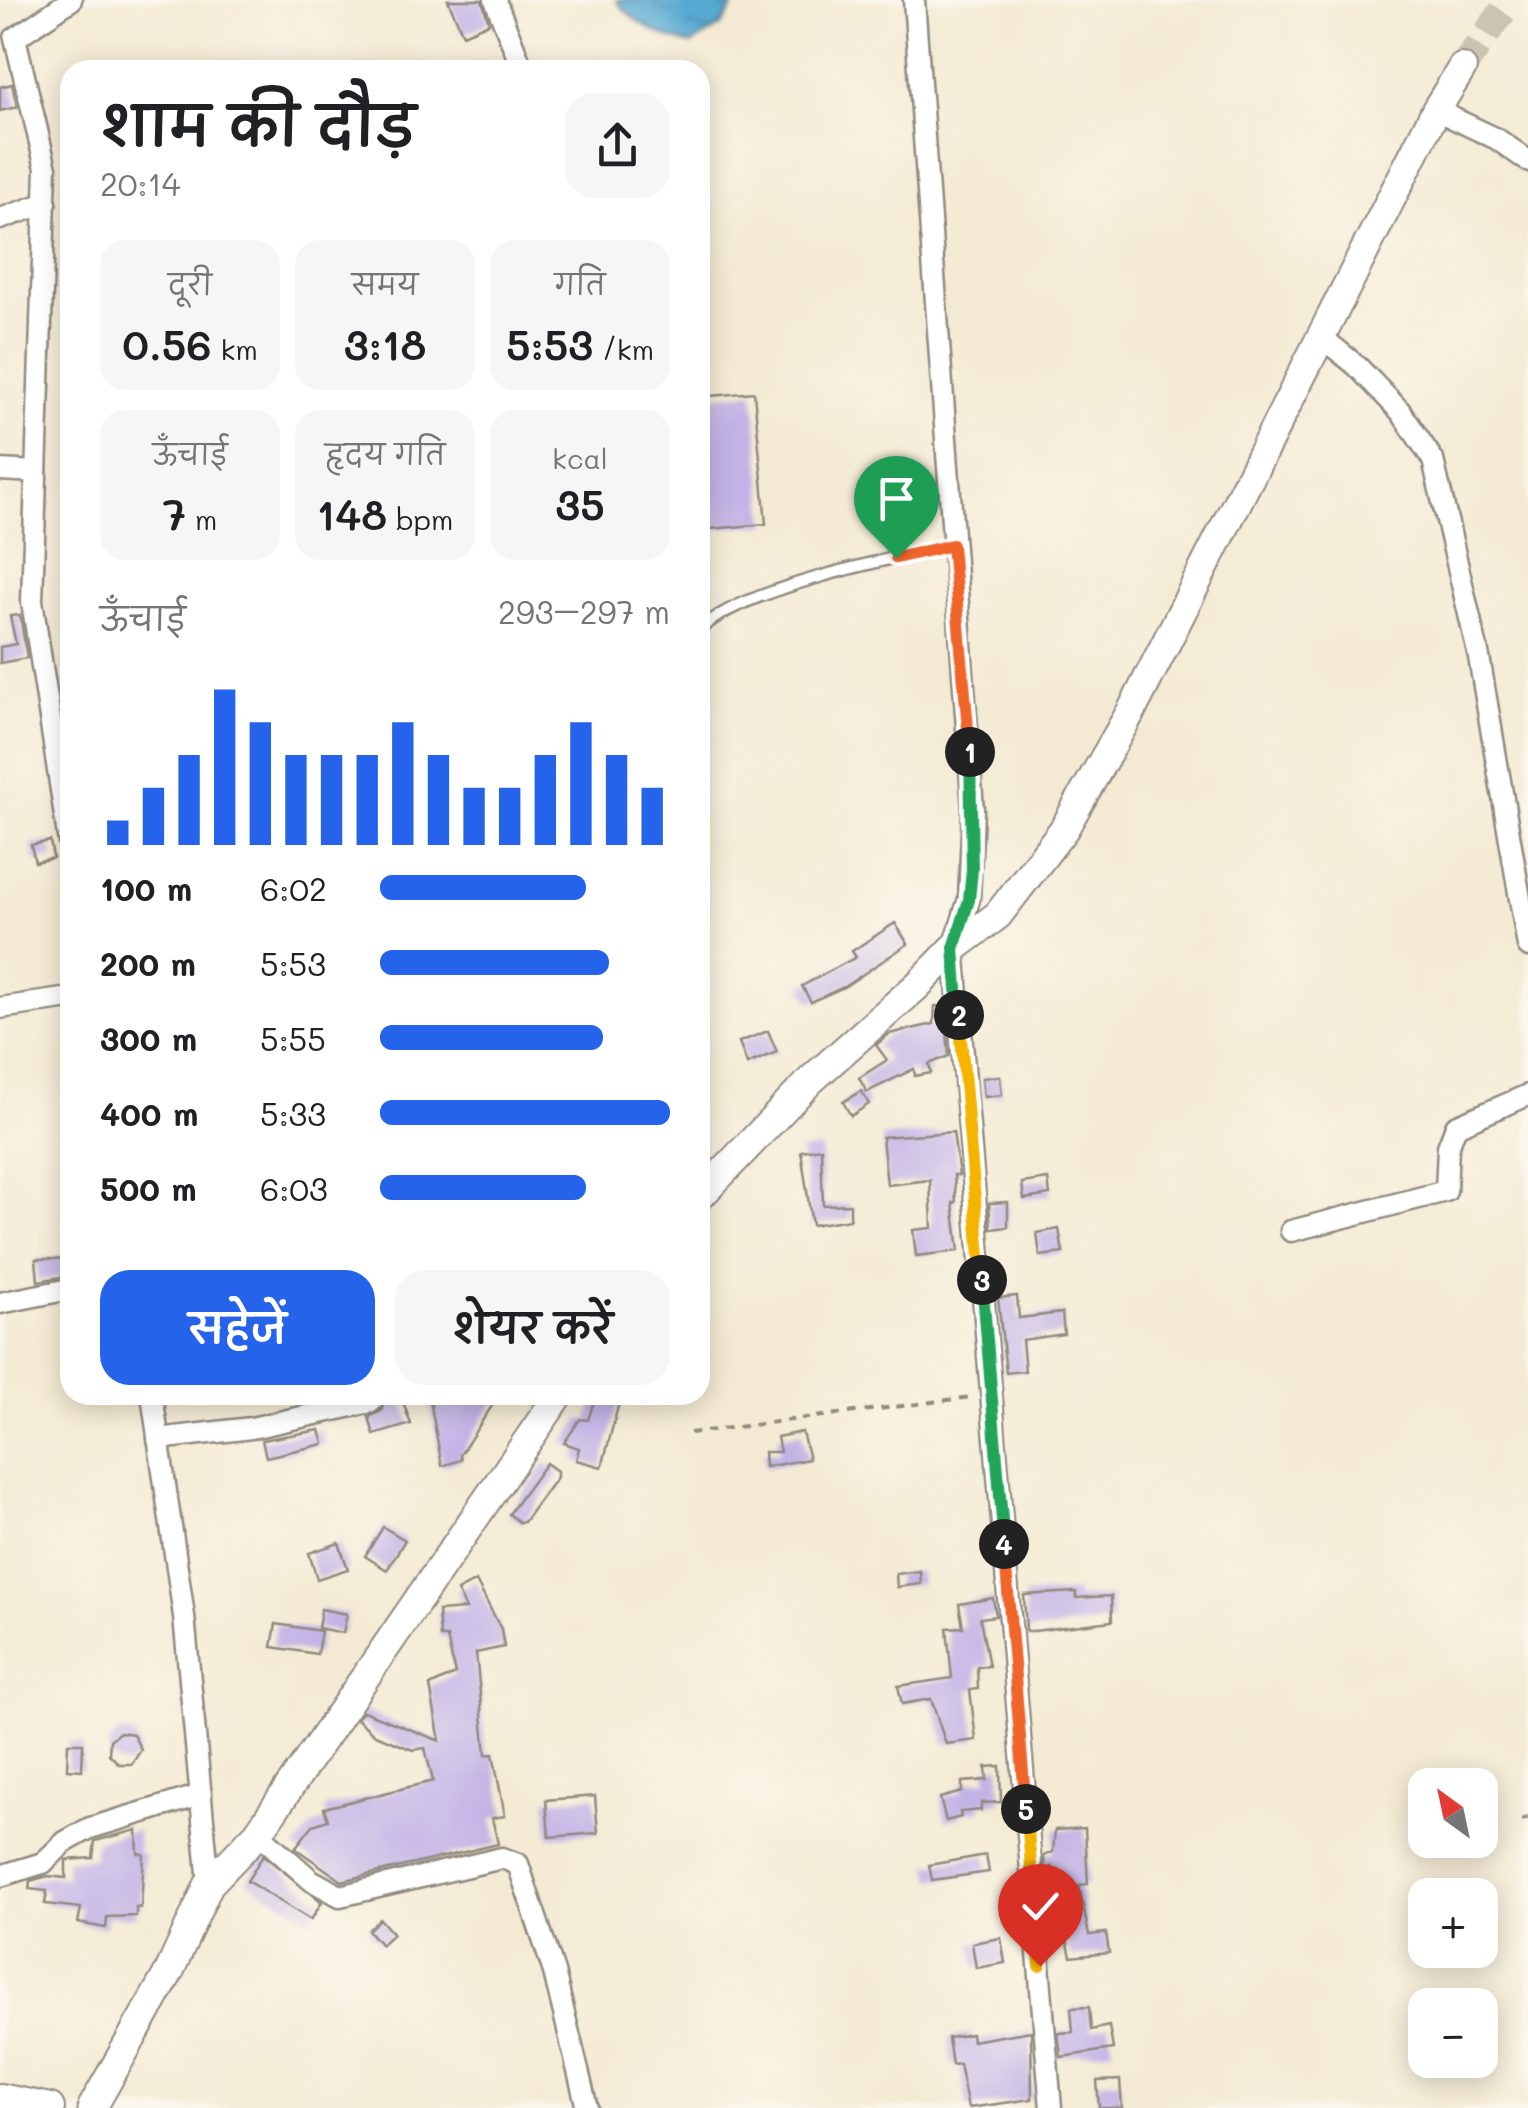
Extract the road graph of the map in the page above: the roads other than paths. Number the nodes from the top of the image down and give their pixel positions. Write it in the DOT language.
graph roads {
  1 [pos="71,0"];
  2 [pos="495,0"];
  3 [pos="914,0"];
  4 [pos="7,41"];
  5 [pos="519,60"];
  6 [pos="1462,68"];
  7 [pos="1436,110"];
  8 [pos="1528,160"];
  9 [pos="46,203"];
  10 [pos="0,219"];
  11 [pos="1320,336"];
  12 [pos="0,470"];
  13 [pos="36,472"];
  14 [pos="952,545"];
  15 [pos="710,622"];
  16 [pos="60,784"];
  17 [pos="1523,890"];
  18 [pos="1528,946"];
  19 [pos="954,948"];
  20 [pos="60,999"];
  21 [pos="0,1008"];
  22 [pos="1528,1095"];
  23 [pos="710,1186"];
  24 [pos="1290,1231"];
  25 [pos="60,1291"];
  26 [pos="0,1303"];
  27 [pos="153,1405"];
  28 [pos="357,1405"];
  29 [pos="552,1405"];
  30 [pos="158,1439"];
  31 [pos="201,1795"];
  32 [pos="258,1834"];
  33 [pos="0,1876"];
  34 [pos="209,1884"];
  35 [pos="0,2098"];
  36 [pos="50,2108"];
  37 [pos="92,2108"];
  38 [pos="586,2108"];
  39 [pos="1052,2108"];
  1 -- 4 [label="street"];
  2 -- 5 [label="street"];
  3 -- 14 [label="street"];
  4 -- 9 [label="street"];
  6 -- 7 [label="street"];
  7 -- 8 [label="street"];
  7 -- 11 [label="street"];
  9 -- 10 [label="street"];
  9 -- 13 [label="street"];
  11 -- 17 [label="street"];
  11 -- 19 [label="street"];
  12 -- 13 [label="street"];
  13 -- 16 [label="street"];
  14 -- 15 [label="lane"];
  14 -- 19 [label="street"];
  17 -- 18 [label="street"];
  19 -- 23 [label="street"];
  19 -- 39 [label="street"];
  20 -- 21 [label="street"];
  22 -- 24 [label="street"];
  25 -- 26 [label="street"];
  27 -- 30 [label="street"];
  28 -- 30 [label="street"];
  29 -- 32 [label="street"];
  30 -- 31 [label="street"];
  31 -- 33 [label="street"];
  31 -- 34 [label="street"];
  32 -- 34 [label="street"];
  32 -- 38 [label="street"];
  34 -- 37 [label="street"];
  35 -- 36 [label="street"];
}
